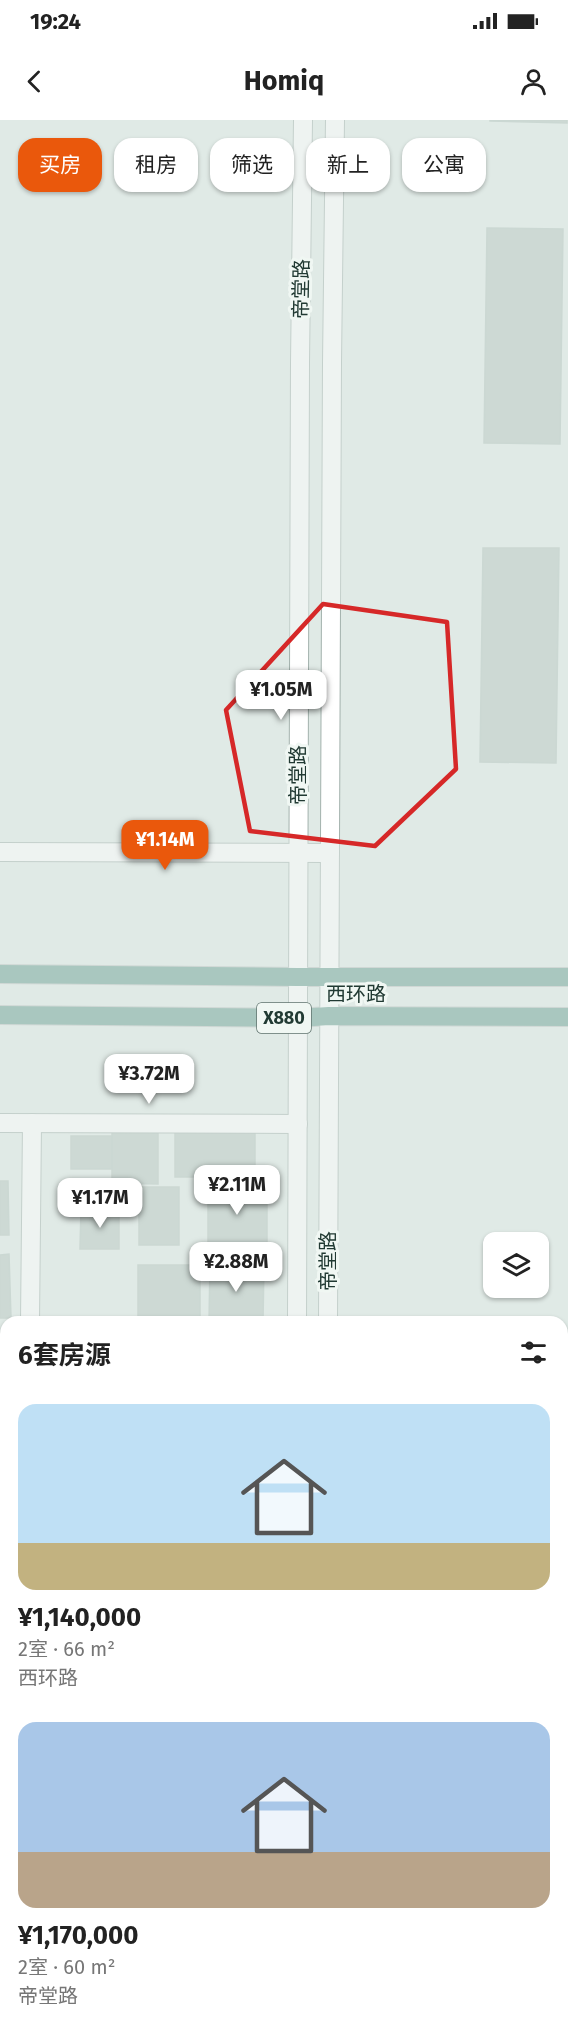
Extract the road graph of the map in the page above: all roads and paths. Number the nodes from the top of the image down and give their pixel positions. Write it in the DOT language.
graph roads {
  1 [pos="303,120"];
  2 [pos="335,120"];
  3 [pos="0,852"];
  4 [pos="330,853"];
  5 [pos="298,854"];
  6 [pos="0,974"];
  7 [pos="329,976"];
  8 [pos="298,977"];
  9 [pos="568,977"];
  10 [pos="0,1015"];
  11 [pos="329,1016"];
  12 [pos="568,1017"];
  13 [pos="298,1018"];
  14 [pos="0,1122"];
  15 [pos="32,1123"];
  16 [pos="298,1124"];
  17 [pos="30,1316"];
  18 [pos="297,1316"];
  19 [pos="328,1316"];
  1 -- 5 [label="street, 帝堂路"];
  2 -- 4 [label="street, 帝堂路"];
  3 -- 5 [label="street"];
  4 -- 5 [label="street"];
  4 -- 7 [label="street, 帝堂路"];
  5 -- 8 [label="street, 帝堂路"];
  6 -- 8 [label="main road, 西环路 / X880"];
  7 -- 8 [label="main road, 西环路 / X880"];
  7 -- 9 [label="main road, 西环路 / X880"];
  7 -- 11 [label="street, 帝堂路"];
  8 -- 13 [label="street, 帝堂路"];
  10 -- 13 [label="main road, 西环路 / X880"];
  11 -- 12 [label="main road, 西环路 / X880"];
  11 -- 13 [label="main road, 西环路 / X880"];
  11 -- 19 [label="street, 帝堂路"];
  13 -- 16 [label="street, 帝堂路"];
  14 -- 15 [label="street"];
  15 -- 16 [label="street"];
  15 -- 17 [label="street"];
  16 -- 18 [label="street, 帝堂路"];
}
